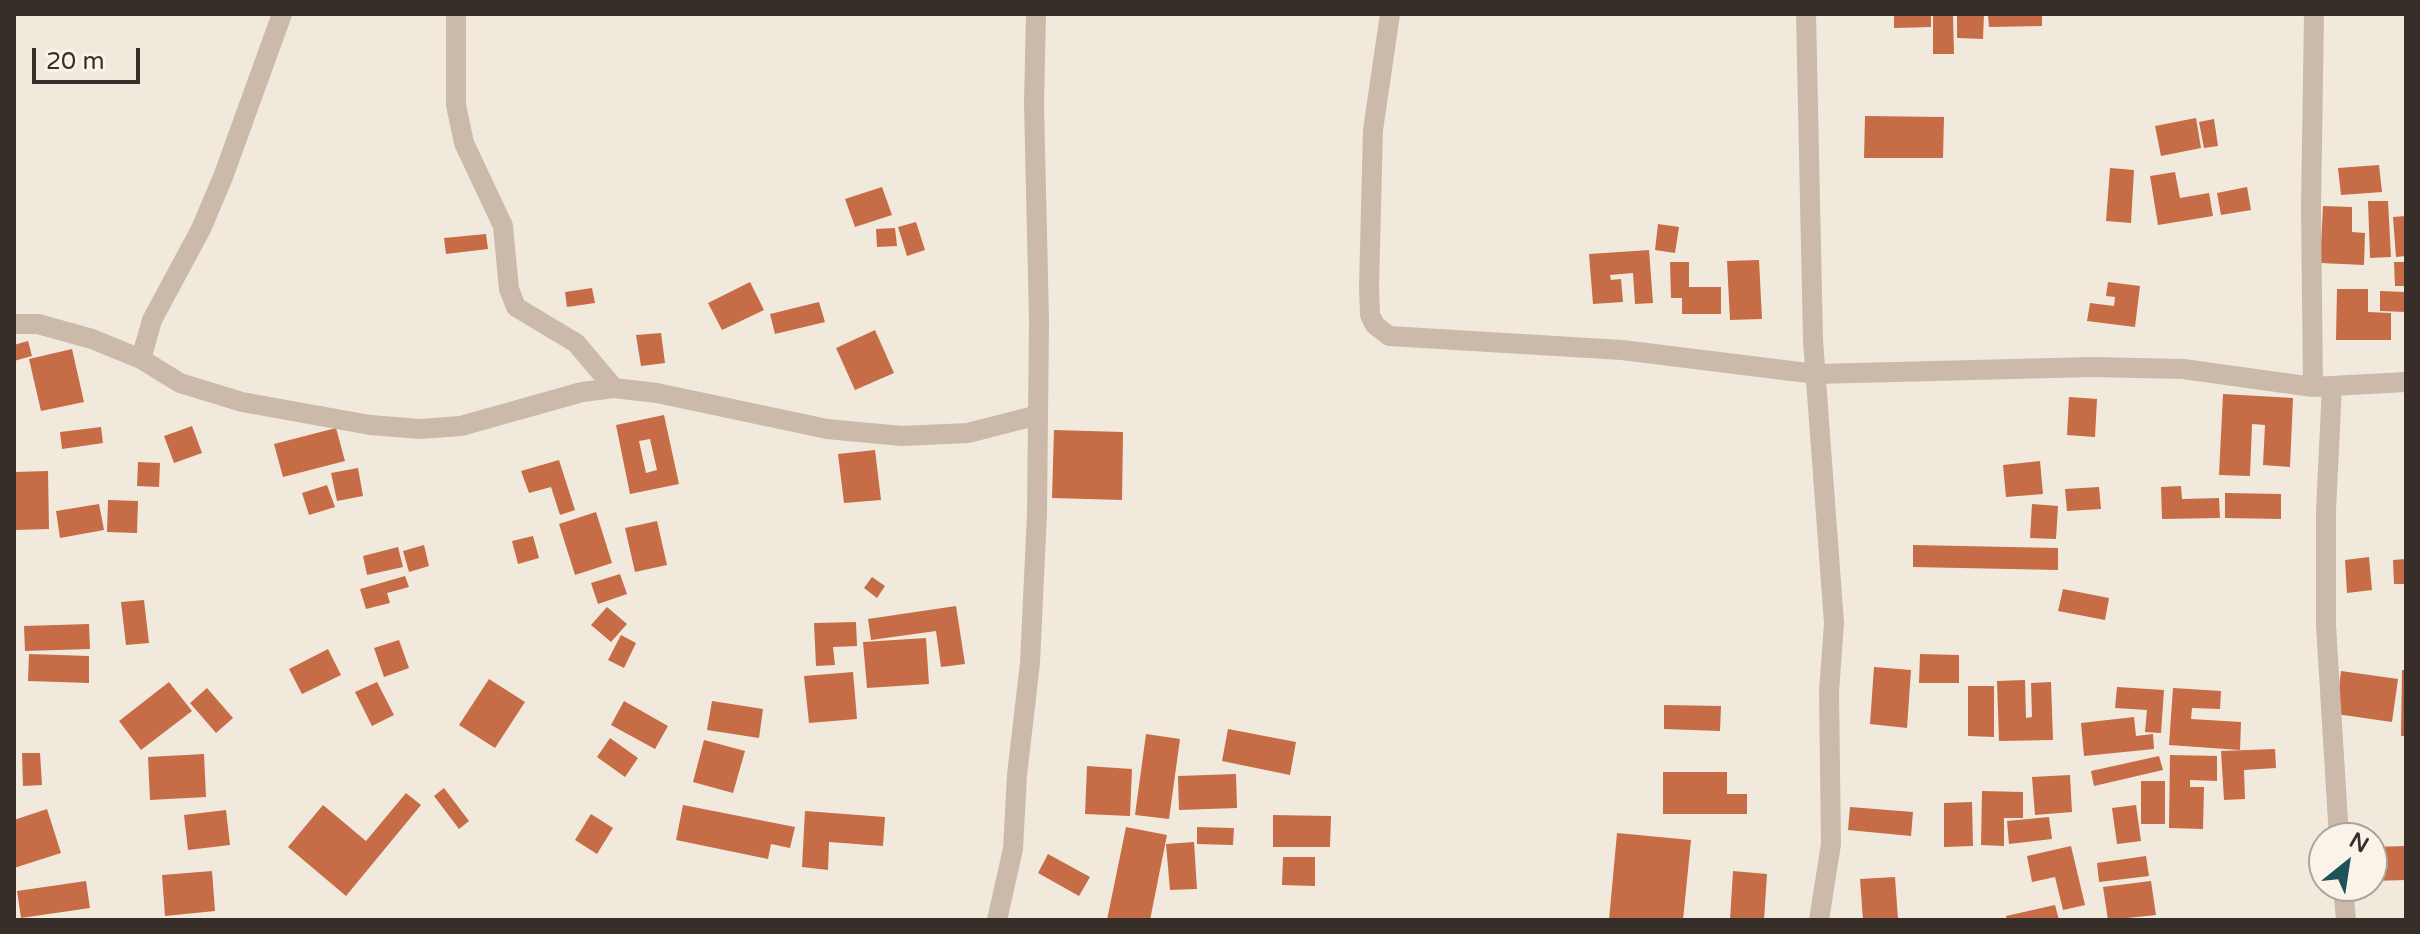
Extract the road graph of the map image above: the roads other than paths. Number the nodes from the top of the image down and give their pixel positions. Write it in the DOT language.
graph roads {
  1 [pos="282,14"];
  2 [pos="456,14"];
  3 [pos="1036,14"];
  4 [pos="1390,14"];
  5 [pos="1806,14"];
  6 [pos="2314,14"];
  7 [pos="14,324"];
  8 [pos="141,359"];
  9 [pos="1816,374"];
  10 [pos="2406,382"];
  11 [pos="2322,387"];
  12 [pos="614,388"];
  13 [pos="1038,415"];
  14 [pos="2338,822"];
  15 [pos="997,920"];
  16 [pos="1819,920"];
  1 -- 8 [label="street"];
  2 -- 12 [label="street"];
  3 -- 13 [label="street"];
  4 -- 9 [label="street"];
  5 -- 9 [label="street"];
  6 -- 11 [label="street"];
  7 -- 8 [label="street"];
  8 -- 12 [label="street"];
  9 -- 11 [label="street"];
  9 -- 16 [label="street"];
  10 -- 11 [label="street"];
  11 -- 14 [label="street"];
  12 -- 13 [label="street"];
  13 -- 15 [label="street"];
}
